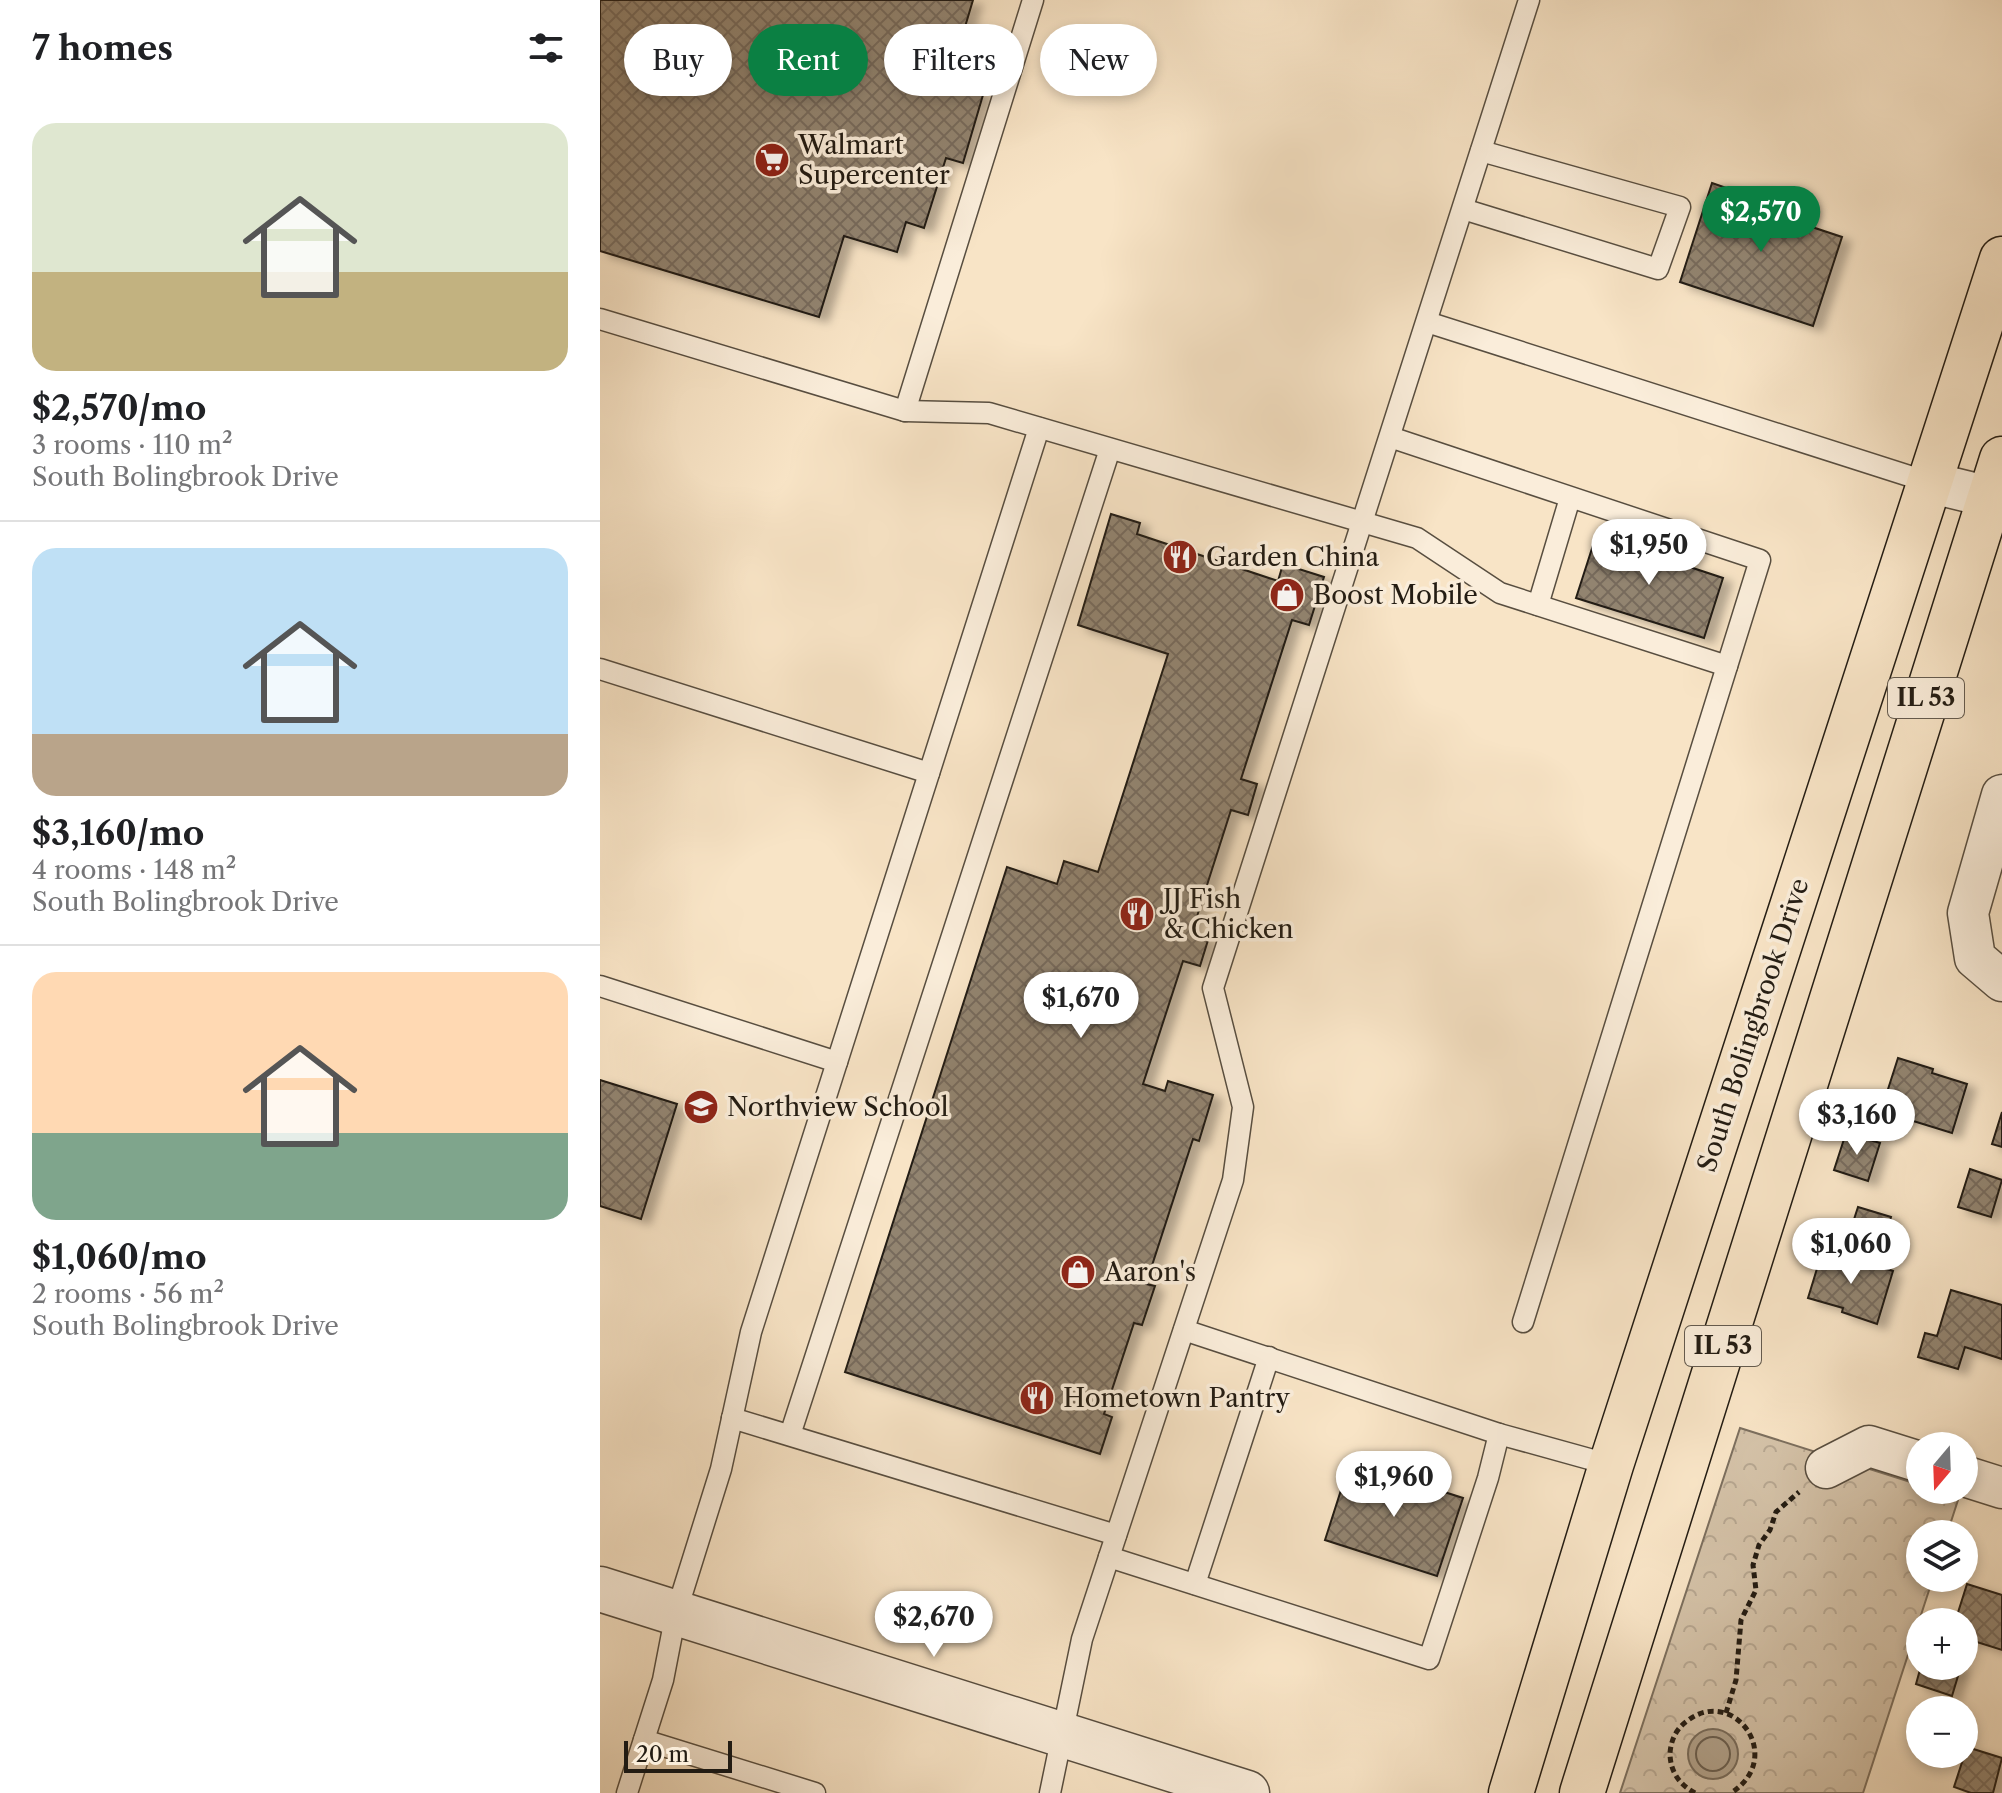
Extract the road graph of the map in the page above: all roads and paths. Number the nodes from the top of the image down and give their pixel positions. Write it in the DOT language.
graph roads {
  1 [pos="1033,0"];
  2 [pos="1529,0"];
  3 [pos="1481,151"];
  4 [pos="1463,209"];
  5 [pos="2002,259"];
  6 [pos="600,319"];
  7 [pos="1427,322"];
  8 [pos="905,411"];
  9 [pos="1039,428"];
  10 [pos="1390,437"];
  11 [pos="1110,449"];
  12 [pos="1928,482"];
  13 [pos="1998,485"];
  14 [pos="1570,498"];
  15 [pos="1362,524"];
  16 [pos="1538,605"];
  17 [pos="1727,666"];
  18 [pos="600,669"];
  19 [pos="929,773"];
  20 [pos="2002,795"];
  21 [pos="2002,981"];
  22 [pos="600,986"];
  23 [pos="837,1062"];
  24 [pos="1523,1322"];
  25 [pos="1184,1330"];
  26 [pos="1269,1357"];
  27 [pos="732,1418"];
  28 [pos="1499,1434"];
  29 [pos="790,1435"];
  30 [pos="1906,1458"];
  31 [pos="1611,1465"];
  32 [pos="1826,1468"];
  33 [pos="1978,1480"];
  34 [pos="2002,1488"];
  35 [pos="1116,1535"];
  36 [pos="1109,1557"];
  37 [pos="1195,1584"];
  38 [pos="600,1589"];
  39 [pos="676,1613"];
  40 [pos="1726,1713"];
  41 [pos="1062,1735"];
  42 [pos="644,1740"];
  43 [pos="750,1783"];
  44 [pos="627,1793"];
  45 [pos="815,1793"];
  46 [pos="1050,1793"];
  47 [pos="1247,1793"];
  48 [pos="1511,1793"];
  49 [pos="1582,1793"];
  50 [pos="1695,1793"];
  51 [pos="1731,1793"];
  1 -- 8 [label="lane"];
  2 -- 3 [label="lane"];
  3 -- 4 [label="lane"];
  3 -- 4 [label="lane"];
  4 -- 7 [label="lane"];
  5 -- 12 [label="main road, South Bolingbrook Drive / IL 53"];
  6 -- 8 [label="lane"];
  7 -- 10 [label="lane"];
  7 -- 12 [label="lane"];
  8 -- 9 [label="lane"];
  9 -- 11 [label="lane"];
  9 -- 19 [label="lane"];
  10 -- 14 [label="lane"];
  10 -- 15 [label="lane"];
  11 -- 15 [label="lane"];
  11 -- 29 [label="lane"];
  12 -- 13 [label="street"];
  12 -- 31 [label="main road, South Bolingbrook Drive / IL 53"];
  13 -- 49 [label="main road, IL 53"];
  14 -- 16 [label="lane"];
  14 -- 17 [label="lane"];
  15 -- 16 [label="lane"];
  15 -- 25 [label="lane"];
  16 -- 17 [label="lane"];
  17 -- 24 [label="lane"];
  18 -- 19 [label="lane"];
  19 -- 23 [label="lane"];
  20 -- 21 [label="street"];
  22 -- 23 [label="lane"];
  23 -- 27 [label="lane"];
  25 -- 26 [label="lane"];
  25 -- 35 [label="lane"];
  26 -- 28 [label="lane"];
  26 -- 37 [label="lane"];
  27 -- 29 [label="lane"];
  27 -- 39 [label="lane"];
  28 -- 31 [label="lane"];
  28 -- 37 [label="lane"];
  29 -- 35 [label="lane"];
  30 -- 32 [label="street"];
  31 -- 48 [label="main road, South Bolingbrook Drive / IL 53"];
  32 -- 40 [label="path"];
  33 -- 34 [label="street"];
  35 -- 36 [label="lane"];
  36 -- 37 [label="lane"];
  36 -- 41 [label="lane"];
  38 -- 39 [label="street"];
  39 -- 41 [label="street"];
  39 -- 42 [label="lane"];
  40 -- 50 [label="path"];
  40 -- 51 [label="path"];
  41 -- 46 [label="lane"];
  41 -- 47 [label="street"];
  42 -- 43 [label="lane"];
  42 -- 44 [label="lane"];
  43 -- 45 [label="lane"];
}
